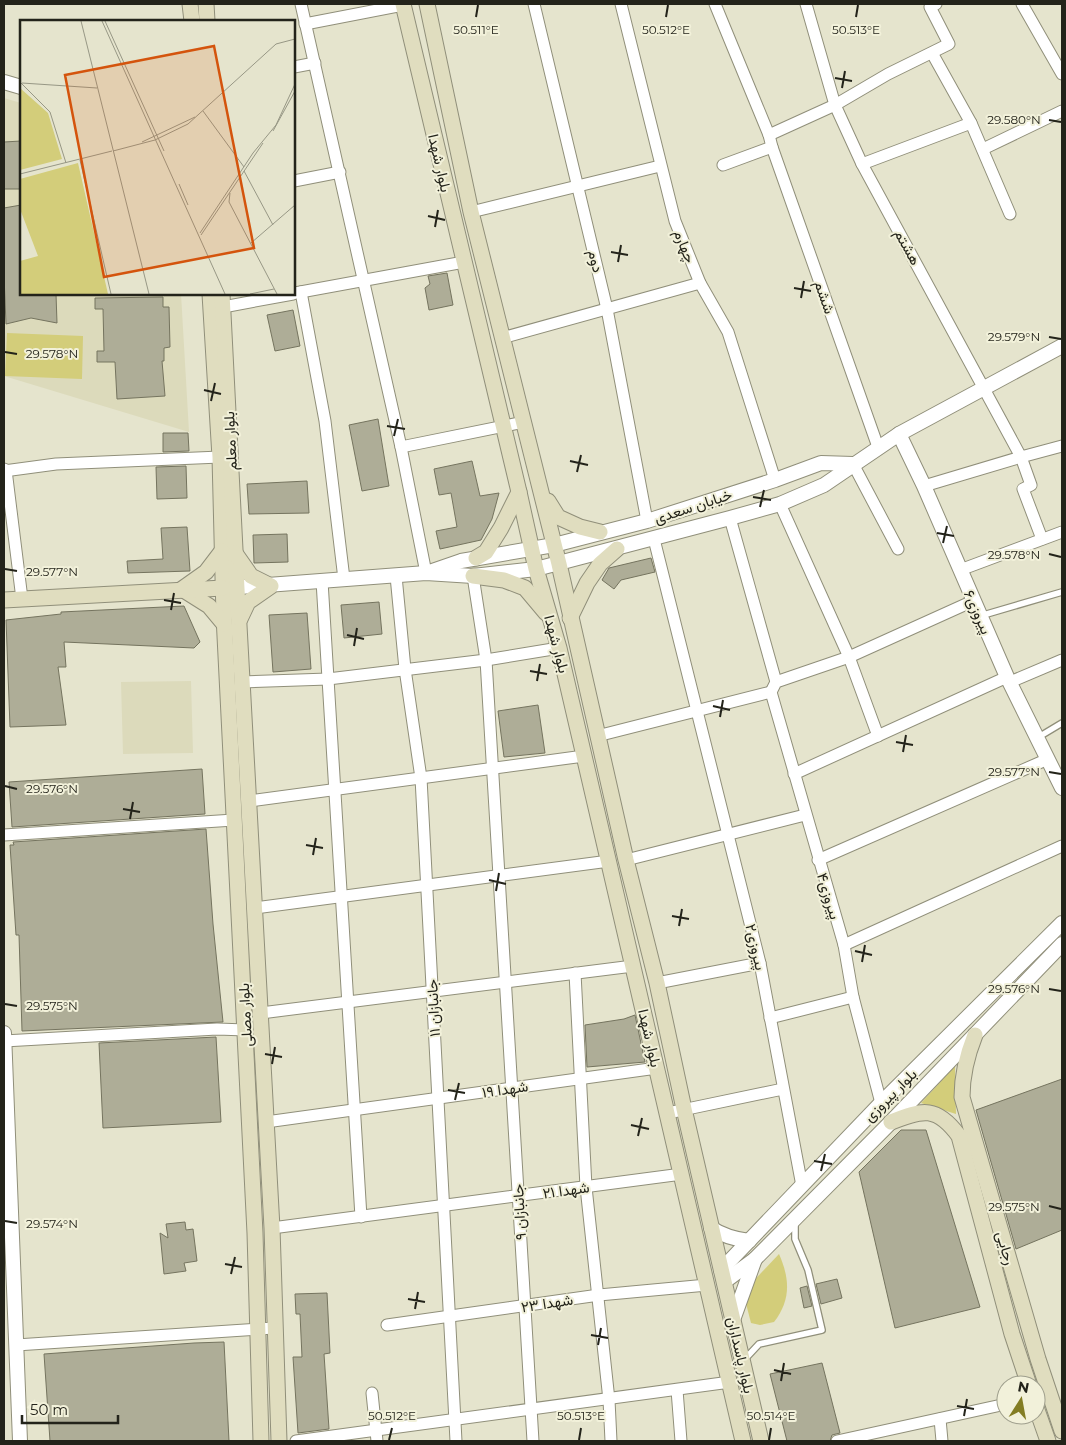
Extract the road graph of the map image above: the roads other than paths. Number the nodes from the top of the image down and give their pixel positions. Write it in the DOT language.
graph roads {
  1 [pos="190,4"];
  2 [pos="206,4"];
  3 [pos="301,4"];
  4 [pos="403,4"];
  5 [pos="427,4"];
  6 [pos="534,4"];
  7 [pos="621,4"];
  8 [pos="715,4"];
  9 [pos="806,4"];
  10 [pos="936,4"];
  11 [pos="1022,4"];
  12 [pos="192,20"];
  13 [pos="207,20"];
  14 [pos="305,24"];
  15 [pos="932,53"];
  16 [pos="315,63"];
  17 [pos="295,67"];
  18 [pos="1062,74"];
  19 [pos="4,82"];
  20 [pos="20,86"];
  21 [pos="835,105"];
  22 [pos="1062,111"];
  23 [pos="971,123"];
  24 [pos="770,141"];
  25 [pos="982,150"];
  26 [pos="862,164"];
  27 [pos="660,166"];
  28 [pos="723,166"];
  29 [pos="340,172"];
  30 [pos="295,181"];
  31 [pos="577,186"];
  32 [pos="471,212"];
  33 [pos="1010,214"];
  34 [pos="464,262"];
  35 [pos="364,280"];
  36 [pos="700,284"];
  37 [pos="296,293"];
  38 [pos="210,295"];
  39 [pos="275,295"];
  40 [pos="223,300"];
  41 [pos="607,309"];
  42 [pos="502,338"];
  43 [pos="1062,346"];
  44 [pos="984,387"];
  45 [pos="524,422"];
  46 [pos="504,427"];
  47 [pos="899,434"];
  48 [pos="1062,446"];
  49 [pos="401,447"];
  50 [pos="878,447"];
  51 [pos="220,457"];
  52 [pos="1021,457"];
  53 [pos="853,464"];
  54 [pos="4,470"];
  55 [pos="775,480"];
  56 [pos="924,486"];
  57 [pos="541,491"];
  58 [pos="519,492"];
  59 [pos="780,504"];
  60 [pos="730,518"];
  61 [pos="647,521"];
  62 [pos="600,532"];
  63 [pos="1062,532"];
  64 [pos="654,539"];
  65 [pos="1042,539"];
  66 [pos="554,544"];
  67 [pos="531,549"];
  68 [pos="617,549"];
  69 [pos="898,549"];
  70 [pos="228,552"];
  71 [pos="476,558"];
  72 [pos="559,564"];
  73 [pos="536,569"];
  74 [pos="960,570"];
  75 [pos="426,573"];
  76 [pos="396,576"];
  77 [pos="473,576"];
  78 [pos="344,579"];
  79 [pos="322,581"];
  80 [pos="271,586"];
  81 [pos="230,588"];
  82 [pos="182,589"];
  83 [pos="1062,592"];
  84 [pos="22,599"];
  85 [pos="4,600"];
  86 [pos="974,601"];
  87 [pos="980,616"];
  88 [pos="570,618"];
  89 [pos="551,619"];
  90 [pos="231,623"];
  91 [pos="559,648"];
  92 [pos="849,657"];
  93 [pos="486,660"];
  94 [pos="1062,660"];
  95 [pos="404,669"];
  96 [pos="328,678"];
  97 [pos="1008,680"];
  98 [pos="242,682"];
  99 [pos="774,687"];
  100 [pos="696,711"];
  101 [pos="1062,723"];
  102 [pos="597,736"];
  103 [pos="878,736"];
  104 [pos="1037,738"];
  105 [pos="584,756"];
  106 [pos="1048,759"];
  107 [pos="493,768"];
  108 [pos="794,774"];
  109 [pos="421,778"];
  110 [pos="1062,788"];
  111 [pos="334,789"];
  112 [pos="249,801"];
  113 [pos="806,815"];
  114 [pos="234,820"];
  115 [pos="4,835"];
  116 [pos="728,835"];
  117 [pos="1062,846"];
  118 [pos="626,860"];
  119 [pos="818,860"];
  120 [pos="608,861"];
  121 [pos="499,875"];
  122 [pos="427,885"];
  123 [pos="341,896"];
  124 [pos="255,908"];
  125 [pos="1062,924"];
  126 [pos="1062,944"];
  127 [pos="844,945"];
  128 [pos="760,963"];
  129 [pos="633,966"];
  130 [pos="575,973"];
  131 [pos="506,982"];
  132 [pos="657,983"];
  133 [pos="259,984"];
  134 [pos="243,985"];
  135 [pos="432,991"];
  136 [pos="853,997"];
  137 [pos="347,1001"];
  138 [pos="261,1013"];
  139 [pos="770,1018"];
  140 [pos="246,1030"];
  141 [pos="4,1033"];
  142 [pos="975,1034"];
  143 [pos="4,1041"];
  144 [pos="657,1068"];
  145 [pos="580,1078"];
  146 [pos="512,1088"];
  147 [pos="783,1089"];
  148 [pos="438,1098"];
  149 [pos="881,1102"];
  150 [pos="354,1109"];
  151 [pos="684,1109"];
  152 [pos="668,1113"];
  153 [pos="266,1122"];
  154 [pos="891,1122"];
  155 [pos="845,1140"];
  156 [pos="860,1154"];
  157 [pos="682,1174"];
  158 [pos="802,1186"];
  159 [pos="586,1187"];
  160 [pos="981,1189"];
  161 [pos="518,1196"];
  162 [pos="444,1206"];
  163 [pos="361,1217"];
  164 [pos="794,1219"];
  165 [pos="272,1228"];
  166 [pos="711,1228"];
  167 [pos="749,1241"];
  168 [pos="755,1259"];
  169 [pos="722,1276"];
  170 [pos="707,1285"];
  171 [pos="598,1295"];
  172 [pos="1020,1299"];
  173 [pos="1004,1303"];
  174 [pos="525,1307"];
  175 [pos="450,1317"];
  176 [pos="733,1320"];
  177 [pos="387,1325"];
  178 [pos="257,1328"];
  179 [pos="274,1328"];
  180 [pos="16,1345"];
  181 [pos="742,1363"];
  182 [pos="1026,1375"];
  183 [pos="730,1382"];
  184 [pos="677,1390"];
  185 [pos="372,1393"];
  186 [pos="609,1400"];
  187 [pos="1058,1403"];
  188 [pos="996,1406"];
  189 [pos="753,1408"];
  190 [pos="531,1410"];
  191 [pos="736,1410"];
  192 [pos="940,1418"];
  193 [pos="454,1420"];
  194 [pos="1042,1425"];
  195 [pos="1062,1432"];
  196 [pos="376,1436"];
  197 [pos="20,1441"];
  198 [pos="261,1441"];
  199 [pos="278,1441"];
  200 [pos="296,1441"];
  201 [pos="456,1441"];
  202 [pos="533,1441"];
  203 [pos="611,1441"];
  204 [pos="681,1441"];
  205 [pos="743,1441"];
  206 [pos="760,1441"];
  207 [pos="837,1441"];
  208 [pos="942,1441"];
  209 [pos="1048,1441"];
  1 -- 12 [label="main road"];
  2 -- 13 [label="main road"];
  3 -- 14 [label="street"];
  4 -- 14 [label="street"];
  4 -- 34 [label="main road, بلوار شهدا"];
  5 -- 32 [label="main road, بلوار شهدا"];
  6 -- 31 [label="street, دوم"];
  7 -- 27 [label="street, چهارم"];
  8 -- 24 [label="street, ششم"];
  9 -- 21 [label="street, هشتم"];
  10 -- 15 [label="street"];
  11 -- 18 [label="street"];
  14 -- 16 [label="street"];
  15 -- 21 [label="street"];
  15 -- 23 [label="street"];
  16 -- 17 [label="street"];
  16 -- 29 [label="street"];
  19 -- 20 [label="street"];
  21 -- 24 [label="street"];
  21 -- 26 [label="street, هشتم"];
  22 -- 25 [label="street"];
  23 -- 25 [label="street"];
  23 -- 26 [label="street"];
  24 -- 28 [label="street"];
  24 -- 50 [label="street, ششم"];
  25 -- 33 [label="street"];
  26 -- 44 [label="street, هشتم"];
  27 -- 31 [label="street"];
  27 -- 36 [label="street, چهارم"];
  29 -- 30 [label="street"];
  29 -- 35 [label="street"];
  31 -- 32 [label="street"];
  31 -- 41 [label="street, دوم"];
  32 -- 42 [label="main road, بلوار شهدا"];
  34 -- 35 [label="street"];
  34 -- 46 [label="main road, بلوار شهدا"];
  35 -- 37 [label="street"];
  35 -- 49 [label="street"];
  36 -- 41 [label="street"];
  36 -- 55 [label="street, چهارم"];
  37 -- 78 [label="street"];
  38 -- 51 [label="main road, بلوار معلم"];
  39 -- 40 [label="street"];
  40 -- 70 [label="main road, بلوار معلم"];
  41 -- 42 [label="street"];
  41 -- 61 [label="street, دوم"];
  42 -- 45 [label="main road, بلوار شهدا"];
  43 -- 44 [label="street, خیابان سعدی"];
  44 -- 47 [label="street, خیابان سعدی"];
  44 -- 52 [label="street, هشتم"];
  45 -- 46 [label="street"];
  45 -- 57 [label="main road, بلوار شهدا"];
  46 -- 49 [label="street"];
  46 -- 58 [label="main road, بلوار شهدا"];
  47 -- 50 [label="street, خیابان سعدی"];
  47 -- 56 [label="street, پیروزی۶"];
  48 -- 52 [label="street"];
  49 -- 75 [label="street"];
  50 -- 53 [label="street, خیابان سعدی"];
  51 -- 54 [label="street"];
  51 -- 70 [label="main road, بلوار معلم"];
  52 -- 56 [label="street"];
  52 -- 65 [label="street, هشتم"];
  53 -- 55 [label="street, خیابان سعدی"];
  53 -- 59 [label="street, خیابان سعدی"];
  53 -- 69 [label="street"];
  54 -- 84 [label="street"];
  55 -- 61 [label="street, خیابان سعدی"];
  56 -- 74 [label="street, پیروزی۶"];
  57 -- 62 [label="main road"];
  57 -- 66 [label="main road, بلوار شهدا"];
  58 -- 67 [label="main road, بلوار شهدا"];
  58 -- 71 [label="main road"];
  59 -- 60 [label="street, خیابان سعدی"];
  59 -- 92 [label="street"];
  60 -- 64 [label="street, خیابان سعدی"];
  60 -- 99 [label="street, پیروزی۴"];
  61 -- 62 [label="street, خیابان سعدی"];
  62 -- 66 [label="street, خیابان سعدی"];
  63 -- 65 [label="street"];
  64 -- 68 [label="street, خیابان سعدی"];
  64 -- 100 [label="street, پیروزی۲"];
  65 -- 74 [label="street"];
  66 -- 67 [label="street, خیابان سعدی"];
  66 -- 72 [label="main road, بلوار شهدا"];
  67 -- 71 [label="street, خیابان سعدی"];
  67 -- 73 [label="main road, بلوار شهدا"];
  68 -- 72 [label="street, خیابان سعدی"];
  68 -- 88 [label="main road"];
  70 -- 80 [label="main road"];
  70 -- 81 [label="main road, بلوار معلم"];
  70 -- 82 [label="main road"];
  71 -- 75 [label="street, خیابان سعدی"];
  72 -- 73 [label="street, خیابان سعدی"];
  72 -- 88 [label="main road, بلوار شهدا"];
  73 -- 77 [label="street, خیابان سعدی"];
  73 -- 89 [label="main road, بلوار شهدا"];
  74 -- 86 [label="street, پیروزی۶"];
  75 -- 76 [label="street"];
  75 -- 77 [label="street, خیابان سعدی"];
  76 -- 78 [label="street"];
  76 -- 95 [label="street, جانبازان ۱۱"];
  77 -- 89 [label="main road"];
  77 -- 93 [label="street, جانبازان ۹"];
  78 -- 79 [label="street"];
  79 -- 80 [label="street"];
  79 -- 96 [label="street"];
  80 -- 81 [label="street"];
  80 -- 90 [label="main road"];
  81 -- 82 [label="main road"];
  81 -- 90 [label="main road, بلوار مصلی"];
  82 -- 84 [label="main road"];
  82 -- 90 [label="main road"];
  83 -- 87 [label="lane"];
  84 -- 85 [label="main road"];
  86 -- 87 [label="street, پیروزی۶"];
  86 -- 92 [label="street"];
  87 -- 97 [label="street, پیروزی۶"];
  88 -- 102 [label="main road, بلوار شهدا"];
  89 -- 91 [label="main road, بلوار شهدا"];
  90 -- 98 [label="main road, بلوار مصلی"];
  90 -- 114 [label="main road, بلوار مصلی"];
  91 -- 93 [label="street"];
  91 -- 105 [label="main road, بلوار شهدا"];
  92 -- 99 [label="street"];
  92 -- 103 [label="street"];
  93 -- 95 [label="street"];
  93 -- 107 [label="street, جانبازان ۹"];
  94 -- 97 [label="street"];
  95 -- 96 [label="street"];
  95 -- 109 [label="street, جانبازان ۱۱"];
  96 -- 98 [label="street"];
  96 -- 111 [label="street"];
  97 -- 103 [label="street"];
  97 -- 104 [label="street, پیروزی۶"];
  98 -- 112 [label="main road, بلوار مصلی"];
  99 -- 100 [label="street"];
  99 -- 108 [label="street, پیروزی۴"];
  100 -- 102 [label="street"];
  100 -- 116 [label="street, پیروزی۲"];
  101 -- 104 [label="lane"];
  102 -- 118 [label="main road, بلوار شهدا"];
  103 -- 108 [label="street"];
  104 -- 106 [label="street, پیروزی۶"];
  105 -- 107 [label="street"];
  105 -- 120 [label="main road, بلوار شهدا"];
  106 -- 110 [label="street, پیروزی۶"];
  106 -- 119 [label="street"];
  107 -- 109 [label="street"];
  107 -- 121 [label="street, جانبازان ۹"];
  108 -- 113 [label="street, پیروزی۴"];
  109 -- 111 [label="street"];
  109 -- 122 [label="street, جانبازان ۱۱"];
  111 -- 112 [label="street"];
  111 -- 123 [label="street"];
  112 -- 124 [label="main road, بلوار مصلی"];
  113 -- 116 [label="street"];
  113 -- 119 [label="street, پیروزی۴"];
  114 -- 115 [label="street"];
  114 -- 134 [label="main road, بلوار مصلی"];
  116 -- 118 [label="street"];
  116 -- 128 [label="street, پیروزی۲"];
  117 -- 127 [label="street"];
  118 -- 132 [label="main road, بلوار شهدا"];
  119 -- 127 [label="street, پیروزی۴"];
  120 -- 121 [label="street"];
  120 -- 129 [label="main road, بلوار شهدا"];
  121 -- 122 [label="street"];
  121 -- 131 [label="street, جانبازان ۹"];
  122 -- 123 [label="street"];
  122 -- 135 [label="street, جانبازان ۱۱"];
  123 -- 124 [label="street"];
  123 -- 137 [label="street"];
  124 -- 133 [label="main road, بلوار مصلی"];
  125 -- 149 [label="street, بلوار پیروزی"];
  126 -- 142 [label="street, بلوار پیروزی"];
  127 -- 136 [label="street, پیروزی۴"];
  128 -- 132 [label="street"];
  128 -- 139 [label="street, پیروزی۲"];
  129 -- 130 [label="street"];
  129 -- 144 [label="main road, بلوار شهدا"];
  130 -- 131 [label="street"];
  130 -- 145 [label="street"];
  131 -- 135 [label="street"];
  131 -- 146 [label="street, جانبازان ۹"];
  132 -- 151 [label="main road, بلوار شهدا"];
  133 -- 134 [label="main road"];
  133 -- 138 [label="main road, بلوار مصلی"];
  134 -- 140 [label="main road, بلوار مصلی"];
  135 -- 137 [label="street"];
  135 -- 148 [label="street, جانبازان ۱۱"];
  136 -- 139 [label="street"];
  136 -- 149 [label="street, پیروزی۴"];
  137 -- 138 [label="street"];
  137 -- 150 [label="street"];
  138 -- 153 [label="main road, بلوار مصلی"];
  139 -- 147 [label="street, پیروزی۲"];
  140 -- 143 [label="street"];
  140 -- 178 [label="main road, بلوار مصلی"];
  141 -- 143 [label="street"];
  142 -- 154 [label="street, بلوار پیروزی"];
  142 -- 160 [label="main road, رجایی"];
  143 -- 180 [label="street"];
  144 -- 145 [label="street, شهدا ۱۹"];
  144 -- 152 [label="main road, بلوار شهدا"];
  145 -- 146 [label="street, شهدا ۱۹"];
  145 -- 159 [label="street"];
  146 -- 148 [label="street, شهدا ۱۹"];
  146 -- 161 [label="street, جانبازان ۹"];
  147 -- 151 [label="street"];
  147 -- 158 [label="street, پیروزی۲"];
  148 -- 150 [label="street, شهدا ۱۹"];
  148 -- 162 [label="street, جانبازان ۱۱"];
  149 -- 155 [label="street, بلوار پیروزی"];
  150 -- 153 [label="street, شهدا ۱۹"];
  150 -- 163 [label="street"];
  151 -- 152 [label="street"];
  151 -- 166 [label="main road, بلوار شهدا"];
  152 -- 157 [label="main road, بلوار شهدا"];
  153 -- 165 [label="main road, بلوار مصلی"];
  154 -- 156 [label="street, بلوار پیروزی"];
  154 -- 160 [label="main road, رجایی"];
  155 -- 156 [label="street"];
  155 -- 158 [label="street, بلوار پیروزی"];
  156 -- 164 [label="street, بلوار پیروزی"];
  157 -- 159 [label="street, شهدا ۲۱"];
  157 -- 170 [label="main road, بلوار شهدا"];
  158 -- 167 [label="street, بلوار پیروزی"];
  159 -- 161 [label="street, شهدا ۲۱"];
  159 -- 171 [label="street"];
  160 -- 172 [label="main road, رجایی"];
  160 -- 173 [label="main road, رجایی"];
  161 -- 162 [label="street, شهدا ۲۱"];
  161 -- 174 [label="street, جانبازان ۹"];
  162 -- 163 [label="street, شهدا ۲۱"];
  162 -- 175 [label="street, جانبازان ۱۱"];
  163 -- 165 [label="street, شهدا ۲۱"];
  164 -- 168 [label="street, بلوار پیروزی"];
  164 -- 181 [label="lane"];
  165 -- 179 [label="main road, بلوار مصلی"];
  166 -- 167 [label="street"];
  166 -- 169 [label="main road, بلوار شهدا"];
  167 -- 169 [label="street, بلوار پیروزی"];
  168 -- 169 [label="street, بلوار پیروزی"];
  168 -- 176 [label="street"];
  169 -- 170 [label="main road"];
  169 -- 176 [label="main road, بلوار پاسداران"];
  170 -- 171 [label="street, شهدا ۲۳"];
  170 -- 183 [label="main road, بلوار پاسداران"];
  171 -- 174 [label="street, شهدا ۲۳"];
  171 -- 186 [label="street"];
  172 -- 173 [label="main road"];
  172 -- 187 [label="main road, رجایی"];
  173 -- 182 [label="main road, رجایی"];
  174 -- 175 [label="street, شهدا ۲۳"];
  174 -- 190 [label="street, جانبازان ۹"];
  175 -- 177 [label="street, شهدا ۲۳"];
  175 -- 193 [label="street, جانبازان ۱۱"];
  176 -- 181 [label="main road, بلوار پاسداران"];
  178 -- 179 [label="street"];
  178 -- 180 [label="street"];
  178 -- 198 [label="main road, بلوار مصلی"];
  179 -- 199 [label="main road, بلوار مصلی"];
  180 -- 197 [label="street"];
  181 -- 189 [label="main road, بلوار پاسداران"];
  183 -- 184 [label="street"];
  183 -- 191 [label="main road, بلوار پاسداران"];
  184 -- 186 [label="street"];
  184 -- 204 [label="street"];
  185 -- 196 [label="street"];
  186 -- 190 [label="street"];
  186 -- 203 [label="street"];
  187 -- 195 [label="main road, رجایی"];
  188 -- 192 [label="street"];
  189 -- 191 [label="main road"];
  189 -- 206 [label="main road, بلوار پاسداران"];
  190 -- 193 [label="street"];
  190 -- 202 [label="street, جانبازان ۹"];
  191 -- 205 [label="main road, بلوار پاسداران"];
  192 -- 207 [label="street"];
  192 -- 208 [label="street"];
  193 -- 196 [label="street"];
  193 -- 201 [label="street, جانبازان ۱۱"];
  194 -- 209 [label="main road"];
  196 -- 200 [label="street"];
}
